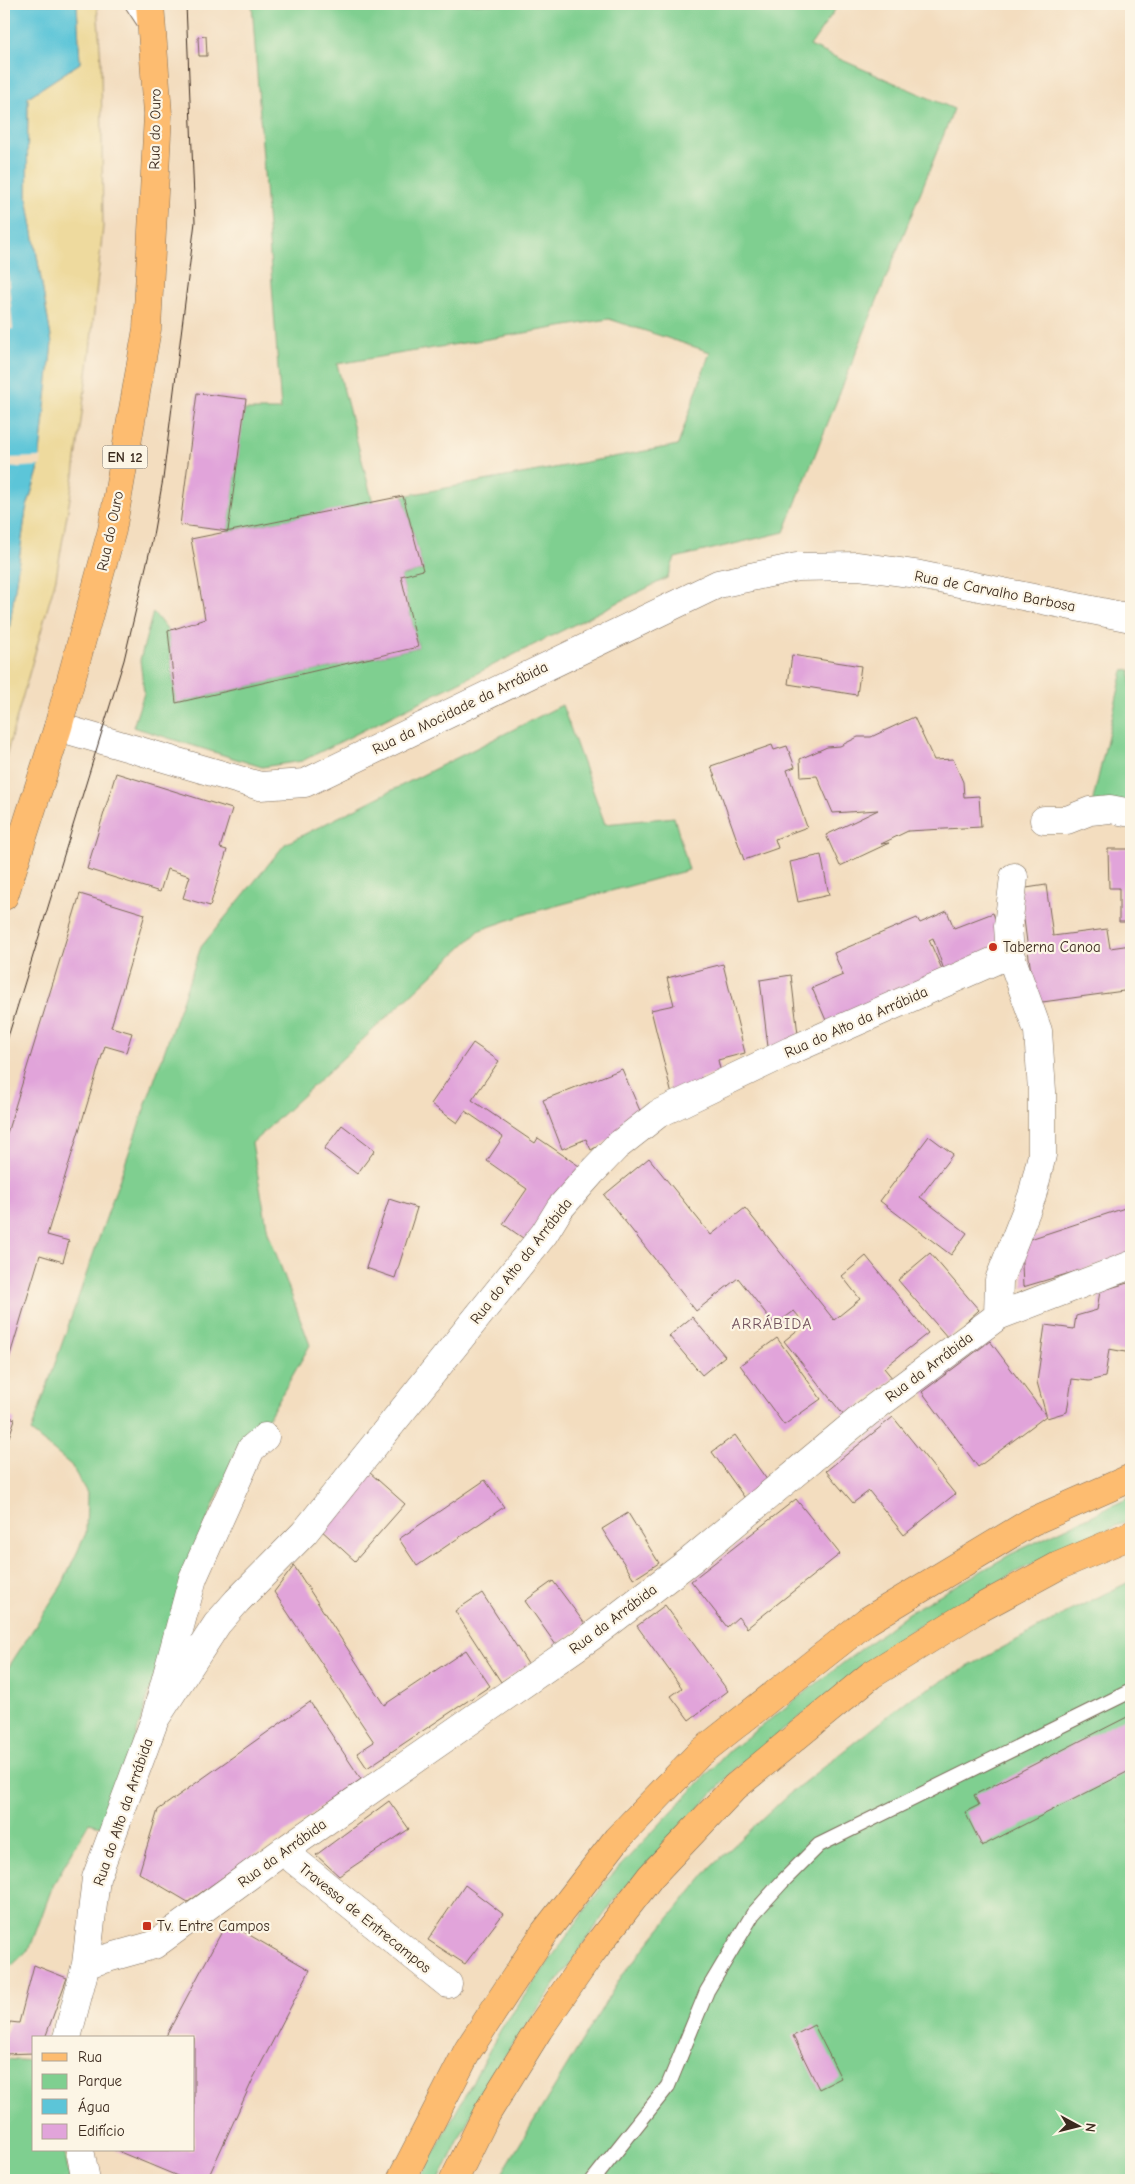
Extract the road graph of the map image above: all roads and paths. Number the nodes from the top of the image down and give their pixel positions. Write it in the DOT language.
graph roads {
  1 [pos="132,4"];
  2 [pos="150,4"];
  3 [pos="153,36"];
  4 [pos="858,566"];
  5 [pos="1131,618"];
  6 [pos="58,727"];
  7 [pos="1131,813"];
  8 [pos="1044,820"];
  9 [pos="1014,877"];
  10 [pos="4,896"];
  11 [pos="1010,954"];
  12 [pos="1131,1265"];
  13 [pos="998,1316"];
  14 [pos="265,1437"];
  15 [pos="1131,1478"];
  16 [pos="1131,1535"];
  17 [pos="1131,1691"];
  18 [pos="155,1719"];
  19 [pos="282,1852"];
  20 [pos="86,1964"];
  21 [pos="448,1984"];
  22 [pos="68,2036"];
  23 [pos="80,2152"];
  24 [pos="86,2180"];
  25 [pos="401,2180"];
  26 [pos="454,2180"];
  27 [pos="593,2180"];
  1 -- 3 [label="lane"];
  2 -- 3 [label="main road, Rua do Ouro / EN 12"];
  3 -- 6 [label="main road, Rua do Ouro / EN 12"];
  4 -- 5 [label="street, Rua de Carvalho Barbosa"];
  4 -- 6 [label="street, Rua da Mocidade da Arrábida"];
  6 -- 10 [label="main road, Rua do Ouro / EN 12"];
  7 -- 8 [label="street"];
  9 -- 11 [label="street"];
  11 -- 13 [label="street"];
  11 -- 18 [label="street, Rua do Alto da Arrábida"];
  12 -- 13 [label="street, Rua da Arrábida"];
  13 -- 19 [label="street, Rua da Arrábida"];
  14 -- 18 [label="street, Rua do Alto da Arrábida"];
  15 -- 25 [label="main road"];
  16 -- 26 [label="main road"];
  17 -- 27 [label="lane"];
  18 -- 20 [label="street, Rua do Alto da Arrábida"];
  19 -- 20 [label="street, Rua da Arrábida"];
  19 -- 21 [label="street, Travessa de Entrecampos"];
  20 -- 22 [label="street, Rua do Alto da Arrábida"];
  23 -- 24 [label="street"];
}
